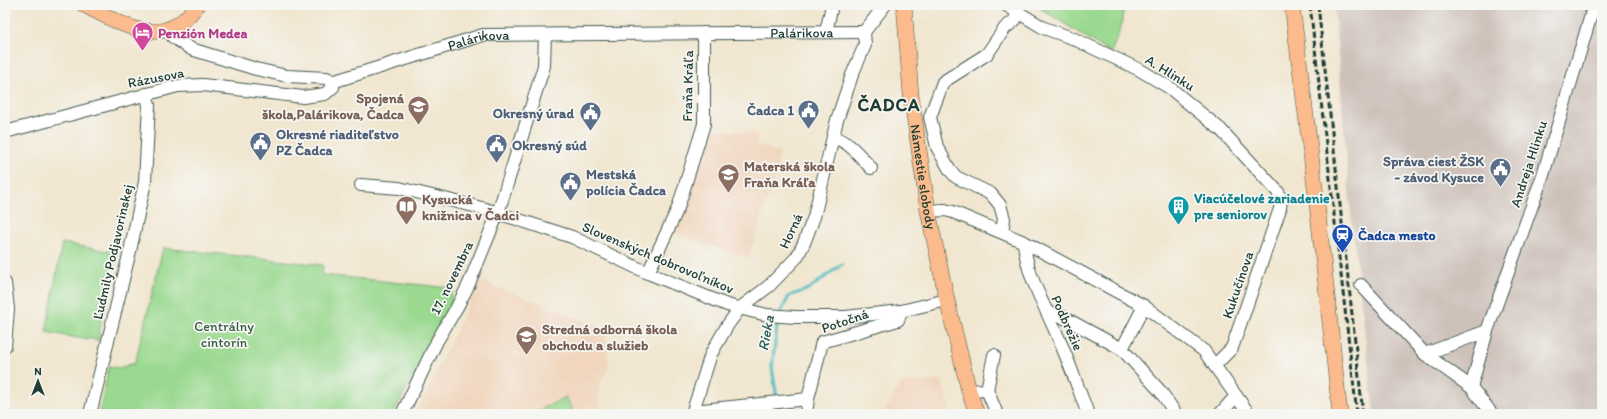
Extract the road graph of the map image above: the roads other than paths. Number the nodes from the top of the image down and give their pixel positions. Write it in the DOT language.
graph roads {
  1 [pos="84,5"];
  2 [pos="197,5"];
  3 [pos="832,5"];
  4 [pos="884,5"];
  5 [pos="904,5"];
  6 [pos="1292,5"];
  7 [pos="1594,5"];
  8 [pos="1011,8"];
  9 [pos="170,29"];
  10 [pos="826,32"];
  11 [pos="864,32"];
  12 [pos="704,33"];
  13 [pos="545,35"];
  14 [pos="332,82"];
  15 [pos="146,94"];
  16 [pos="5,132"];
  17 [pos="833,137"];
  18 [pos="871,168"];
  19 [pos="361,185"];
  20 [pos="1280,209"];
  21 [pos="928,211"];
  22 [pos="498,213"];
  23 [pos="1002,232"];
  24 [pos="1024,242"];
  25 [pos="648,273"];
  26 [pos="5,283"];
  27 [pos="1361,285"];
  28 [pos="947,300"];
  29 [pos="1144,306"];
  30 [pos="740,308"];
  31 [pos="901,310"];
  32 [pos="1047,312"];
  33 [pos="1487,331"];
  34 [pos="5,346"];
  35 [pos="1122,349"];
  36 [pos="1425,354"];
  37 [pos="994,355"];
  38 [pos="1215,365"];
  39 [pos="1471,387"];
  40 [pos="987,390"];
  41 [pos="969,391"];
  42 [pos="1236,396"];
  43 [pos="808,398"];
  44 [pos="692,412"];
  45 [pos="90,414"];
  46 [pos="402,414"];
  47 [pos="806,414"];
  48 [pos="977,414"];
  49 [pos="997,414"];
  50 [pos="1088,414"];
  51 [pos="1176,414"];
  52 [pos="1220,414"];
  53 [pos="1249,414"];
  54 [pos="1340,414"];
  55 [pos="1492,414"];
  1 -- 9 [label="main road"];
  2 -- 9 [label="main road"];
  3 -- 10 [label="street"];
  4 -- 11 [label="street"];
  5 -- 21 [label="main road, Námestie slobody"];
  6 -- 54 [label="main road"];
  7 -- 33 [label="street, Andreja Hlinku"];
  8 -- 20 [label="street, A. Hlinku"];
  8 -- 23 [label="street"];
  9 -- 14 [label="street"];
  10 -- 11 [label="street, Palárikova"];
  10 -- 12 [label="street, Palárikova"];
  11 -- 17 [label="street, Horná"];
  12 -- 13 [label="street, Palárikova"];
  12 -- 25 [label="street, Fraňa Kráľa"];
  13 -- 14 [label="street, Palárikova"];
  13 -- 22 [label="street, 17. novembra"];
  14 -- 15 [label="street, Rázusova"];
  15 -- 16 [label="street, Rázusova"];
  15 -- 45 [label="street, Ľudmily Podjavorinskej"];
  17 -- 18 [label="street"];
  17 -- 30 [label="street, Horná"];
  19 -- 22 [label="street, Slovenských dobrovoľníkov"];
  20 -- 38 [label="street, Kukučínova"];
  21 -- 23 [label="street"];
  21 -- 28 [label="main road, Námestie slobody"];
  22 -- 25 [label="street, Slovenských dobrovoľníkov"];
  22 -- 46 [label="street, 17. novembra"];
  23 -- 24 [label="street"];
  24 -- 29 [label="street"];
  24 -- 32 [label="street, Podbrežie"];
  25 -- 30 [label="street, Slovenských dobrovoľníkov"];
  26 -- 34 [label="street"];
  27 -- 36 [label="street"];
  28 -- 31 [label="street, Slovenských dobrovoľníkov"];
  28 -- 41 [label="main road, Námestie slobody"];
  29 -- 35 [label="street"];
  29 -- 38 [label="street"];
  30 -- 31 [label="street, Slovenských dobrovoľníkov"];
  30 -- 44 [label="street, Horná"];
  31 -- 43 [label="street, Potočná"];
  32 -- 35 [label="street"];
  32 -- 50 [label="street, Podbrežie"];
  33 -- 36 [label="street"];
  33 -- 39 [label="street, Andreja Hlinku"];
  35 -- 51 [label="street"];
  36 -- 39 [label="street"];
  37 -- 40 [label="street"];
  38 -- 42 [label="street"];
  39 -- 55 [label="street"];
  40 -- 41 [label="street"];
  40 -- 49 [label="street"];
  41 -- 48 [label="main road, Námestie slobody"];
  42 -- 52 [label="street"];
  42 -- 53 [label="street"];
  43 -- 44 [label="street"];
  43 -- 47 [label="street, Potočná"];
}
